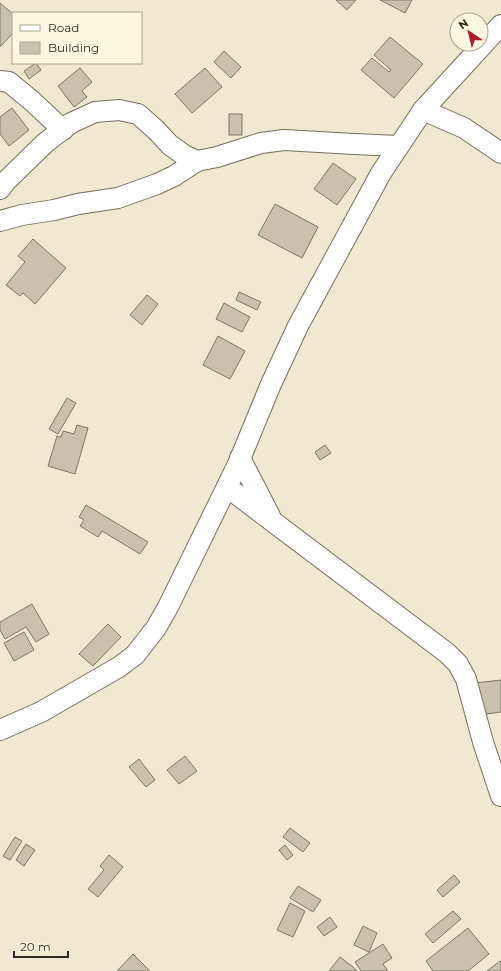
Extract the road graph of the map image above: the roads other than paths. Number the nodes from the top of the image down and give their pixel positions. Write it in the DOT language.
graph roads {
  1 [pos="501,24"];
  2 [pos="0,81"];
  3 [pos="423,110"];
  4 [pos="63,130"];
  5 [pos="398,146"];
  6 [pos="501,153"];
  7 [pos="197,161"];
  8 [pos="0,189"];
  9 [pos="0,221"];
  10 [pos="240,458"];
  11 [pos="227,487"];
  12 [pos="273,522"];
  13 [pos="0,730"];
  14 [pos="501,796"];
  1 -- 3 [label="street"];
  2 -- 4 [label="street"];
  3 -- 5 [label="street"];
  3 -- 6 [label="street"];
  4 -- 7 [label="street"];
  4 -- 8 [label="street"];
  5 -- 7 [label="street"];
  5 -- 10 [label="street"];
  7 -- 9 [label="street"];
  10 -- 11 [label="street"];
  10 -- 12 [label="street"];
  11 -- 12 [label="street"];
  11 -- 13 [label="street"];
  12 -- 14 [label="street"];
}
